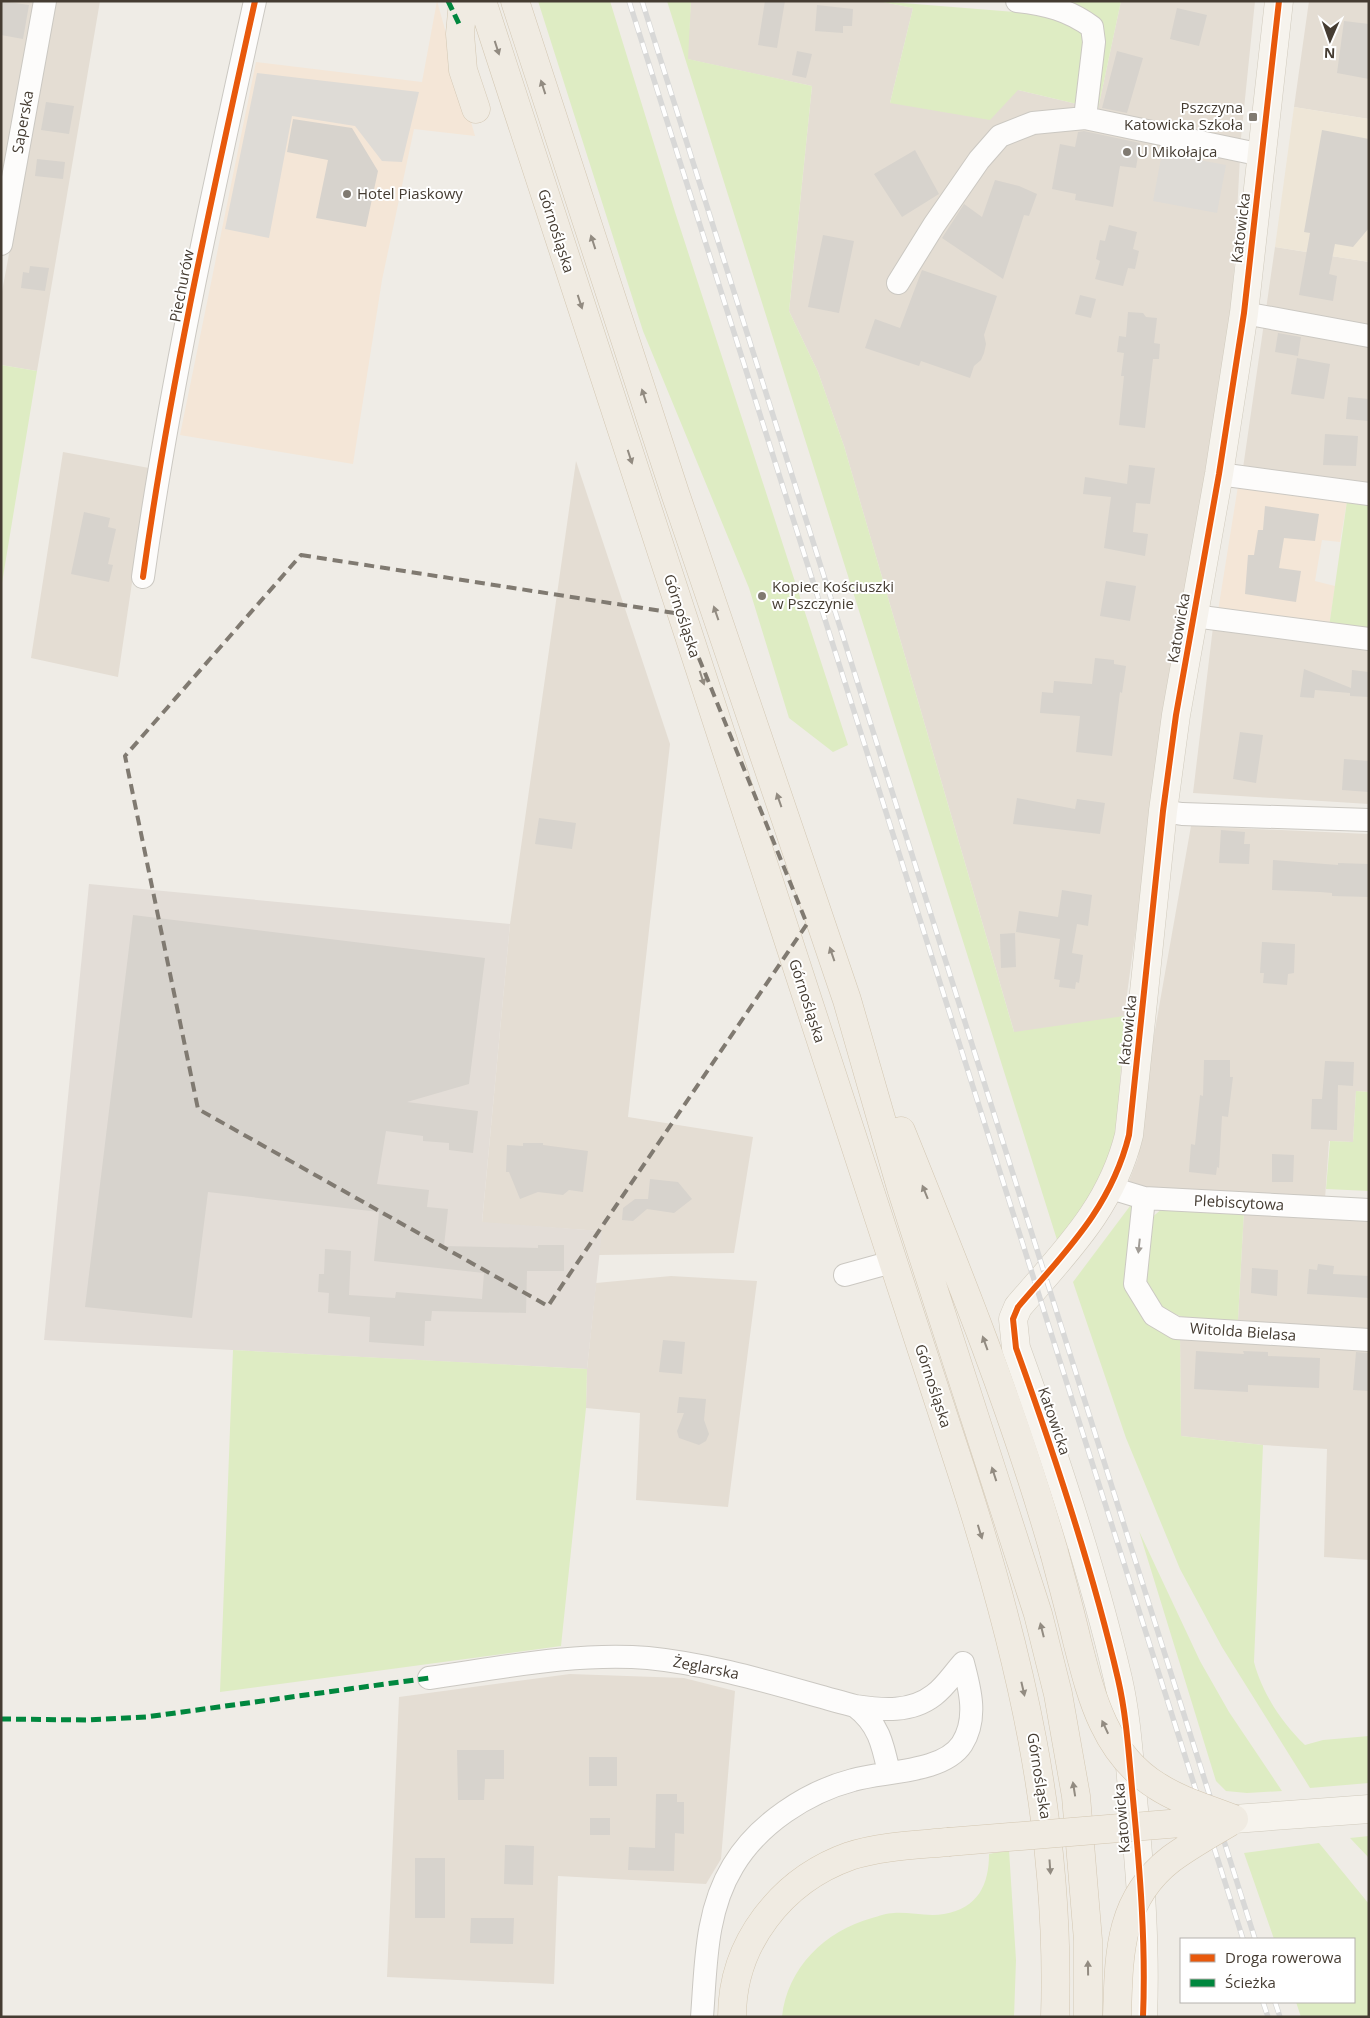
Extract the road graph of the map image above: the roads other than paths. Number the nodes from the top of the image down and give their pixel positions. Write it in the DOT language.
graph roads {
  1 [pos="45,1"];
  2 [pos="256,1"];
  3 [pos="463,1"];
  4 [pos="482,1"];
  5 [pos="515,1"];
  6 [pos="1279,1"];
  7 [pos="1024,2"];
  8 [pos="476,109"];
  9 [pos="1085,118"];
  10 [pos="1262,155"];
  11 [pos="1,244"];
  12 [pos="898,283"];
  13 [pos="1244,313"];
  14 [pos="1369,336"];
  15 [pos="1219,474"];
  16 [pos="1369,494"];
  17 [pos="142,577"];
  18 [pos="1194,616"];
  19 [pos="1369,639"];
  20 [pos="1163,811"];
  21 [pos="1369,820"];
  22 [pos="847,1000"];
  23 [pos="1111,1188"];
  24 [pos="1144,1198"];
  25 [pos="1369,1210"];
  26 [pos="892,1262"];
  27 [pos="845,1274"];
  28 [pos="1369,1340"];
  29 [pos="428,1678"];
  30 [pos="856,1706"];
  31 [pos="889,1773"];
  32 [pos="1369,1809"];
  33 [pos="1234,1819"];
  34 [pos="1054,2012"];
  35 [pos="702,2017"];
  36 [pos="732,2017"];
  37 [pos="1088,2017"];
  38 [pos="1117,2017"];
  39 [pos="1143,2017"];
  1 -- 11 [label="street, Saperska"];
  2 -- 17 [label="street, Piechurów"];
  3 -- 8 [label="main road"];
  4 -- 26 [label="main road, Górnośląska, one-way"];
  22 -- 5 [label="main road, Górnośląska, one-way"];
  6 -- 10 [label="street, Katowicka"];
  7 -- 9 [label="street"];
  9 -- 10 [label="street"];
  9 -- 12 [label="street"];
  10 -- 13 [label="street, Katowicka"];
  13 -- 14 [label="street"];
  13 -- 15 [label="street, Katowicka"];
  15 -- 16 [label="street"];
  15 -- 18 [label="street, Katowicka"];
  18 -- 19 [label="street"];
  18 -- 20 [label="street, Katowicka"];
  20 -- 21 [label="street"];
  20 -- 23 [label="street, Katowicka"];
  33 -- 22 [label="main road, one-way, bridge"];
  37 -- 22 [label="main road, Górnośląska, one-way"];
  23 -- 24 [label="street, Plebiscytowa"];
  23 -- 39 [label="street, Katowicka"];
  24 -- 25 [label="street, Plebiscytowa"];
  24 -- 28 [label="street, Witolda Bielasa, one-way"];
  26 -- 27 [label="street"];
  26 -- 34 [label="main road, Górnośląska, one-way"];
  29 -- 30 [label="street, Żeglarska"];
  30 -- 31 [label="street"];
  30 -- 31 [label="street, Żeglarska"];
  31 -- 35 [label="street"];
  32 -- 33 [label="street"];
  33 -- 36 [label="main road, bridge"];
  33 -- 38 [label="main road, bridge"];
}
